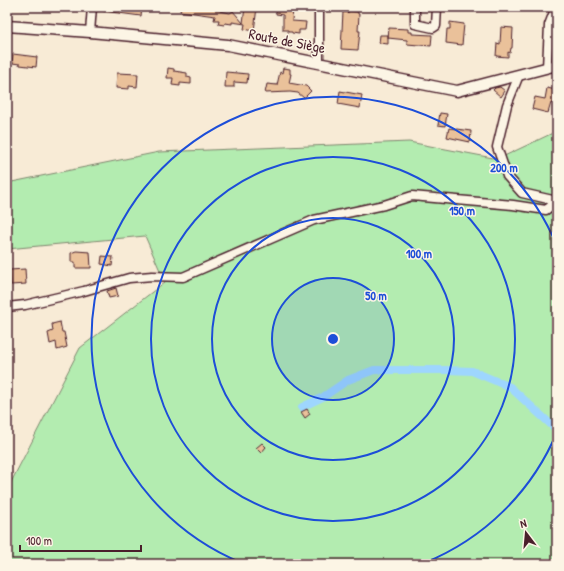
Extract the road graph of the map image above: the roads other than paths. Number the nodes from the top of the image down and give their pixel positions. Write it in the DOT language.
graph roads {
  1 [pos="92,7"];
  2 [pos="319,7"];
  3 [pos="415,7"];
  4 [pos="437,7"];
  5 [pos="556,7"];
  6 [pos="7,26"];
  7 [pos="90,32"];
  8 [pos="319,63"];
  9 [pos="552,67"];
  10 [pos="519,75"];
  11 [pos="557,201"];
  12 [pos="7,307"];
  1 -- 7 [label="street"];
  2 -- 8 [label="street"];
  3 -- 4 [label="street"];
  5 -- 9 [label="street"];
  6 -- 7 [label="street, Route de Siège"];
  7 -- 8 [label="street, Route de Siège"];
  8 -- 10 [label="street, Route de Siège"];
  9 -- 10 [label="street, Route de Siège"];
  10 -- 11 [label="street"];
  11 -- 12 [label="street"];
}
